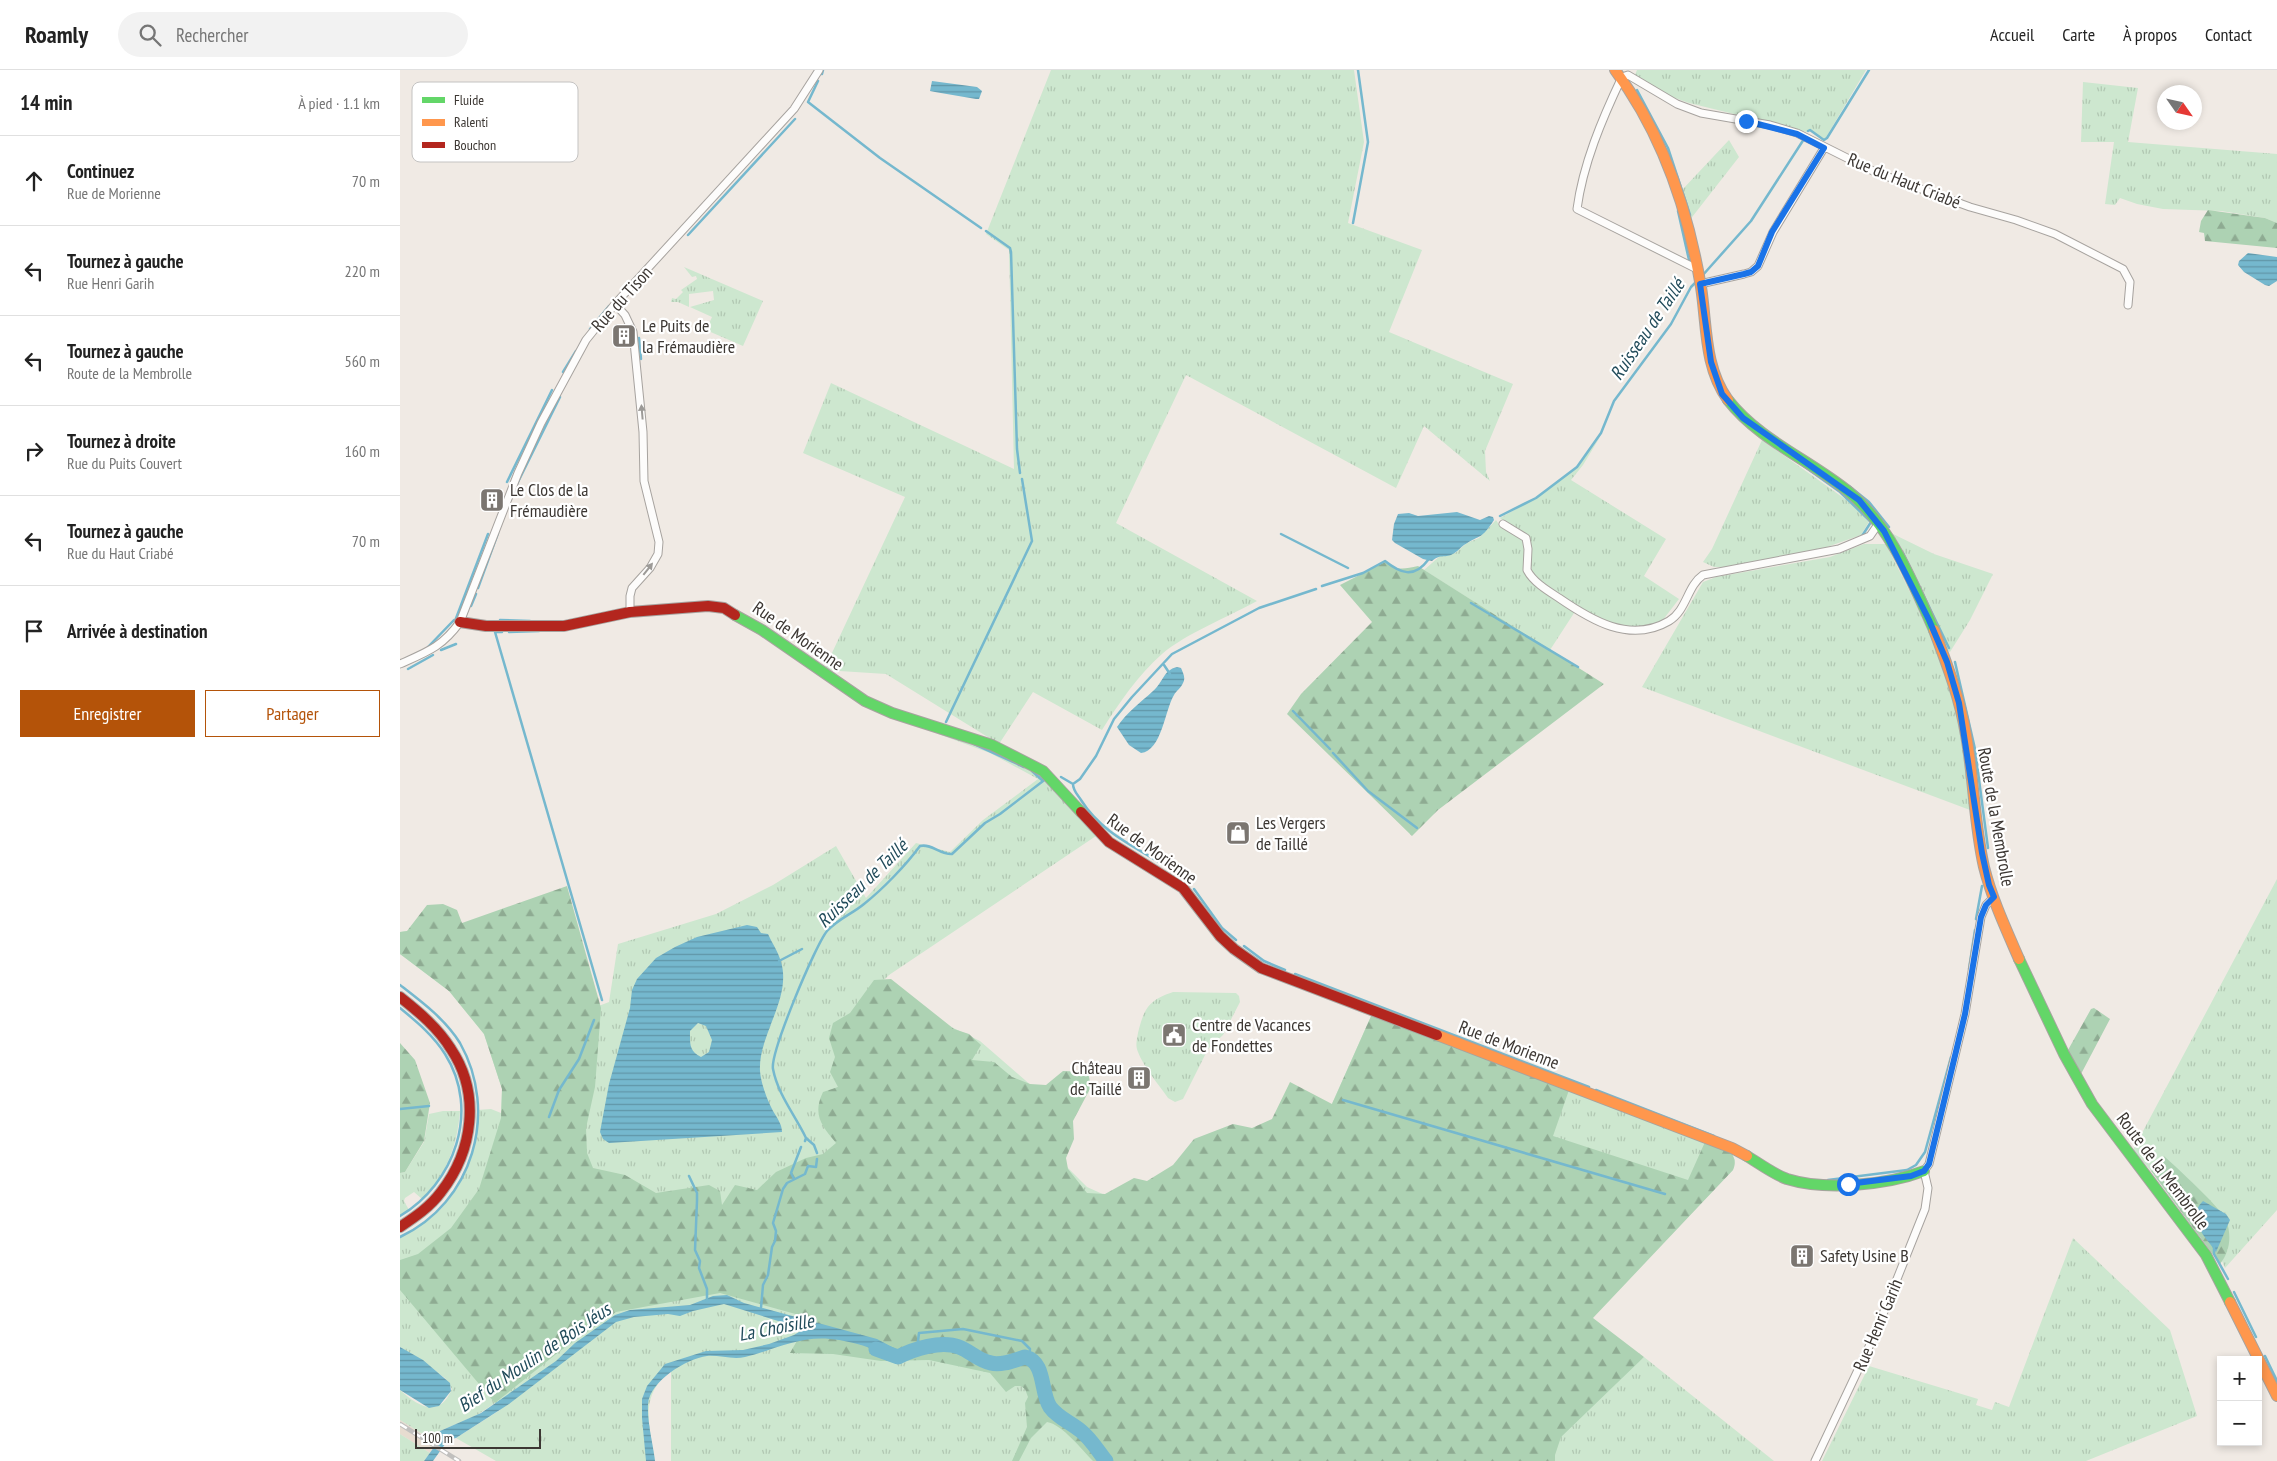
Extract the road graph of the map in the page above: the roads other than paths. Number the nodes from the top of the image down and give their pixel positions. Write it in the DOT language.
graph roads {
  1 [pos="818,70"];
  2 [pos="1618,74"];
  3 [pos="1824,148"];
  4 [pos="1699,278"];
  5 [pos="615,304"];
  6 [pos="2128,305"];
  7 [pos="1879,523"];
  8 [pos="1503,524"];
  9 [pos="630,612"];
  10 [pos="460,622"];
  11 [pos="400,664"];
  12 [pos="1994,897"];
  13 [pos="400,997"];
  14 [pos="1924,1171"];
  15 [pos="400,1227"];
  16 [pos="2277,1396"];
  17 [pos="1815,1461"];
  1 -- 5 [label="street, Rue du Tison"];
  2 -- 3 [label="street, Rue du Haut Criabé"];
  2 -- 4 [label="street, Route de la Membrolle"];
  2 -- 4 [label="street"];
  3 -- 4 [label="street"];
  3 -- 6 [label="street, Rue du Haut Criabé"];
  4 -- 7 [label="street, Route de la Membrolle"];
  9 -- 5 [label="street, one-way"];
  5 -- 10 [label="street, Rue du Tison"];
  7 -- 8 [label="street"];
  7 -- 12 [label="street, Route de la Membrolle"];
  9 -- 10 [label="street, Rue de Morienne"];
  9 -- 14 [label="street, Rue de Morienne"];
  10 -- 11 [label="street"];
  12 -- 14 [label="street, Rue Henri Garih"];
  12 -- 16 [label="street, Route de la Membrolle"];
  13 -- 15 [label="street"];
  14 -- 17 [label="street, Rue Henri Garih"];
}
